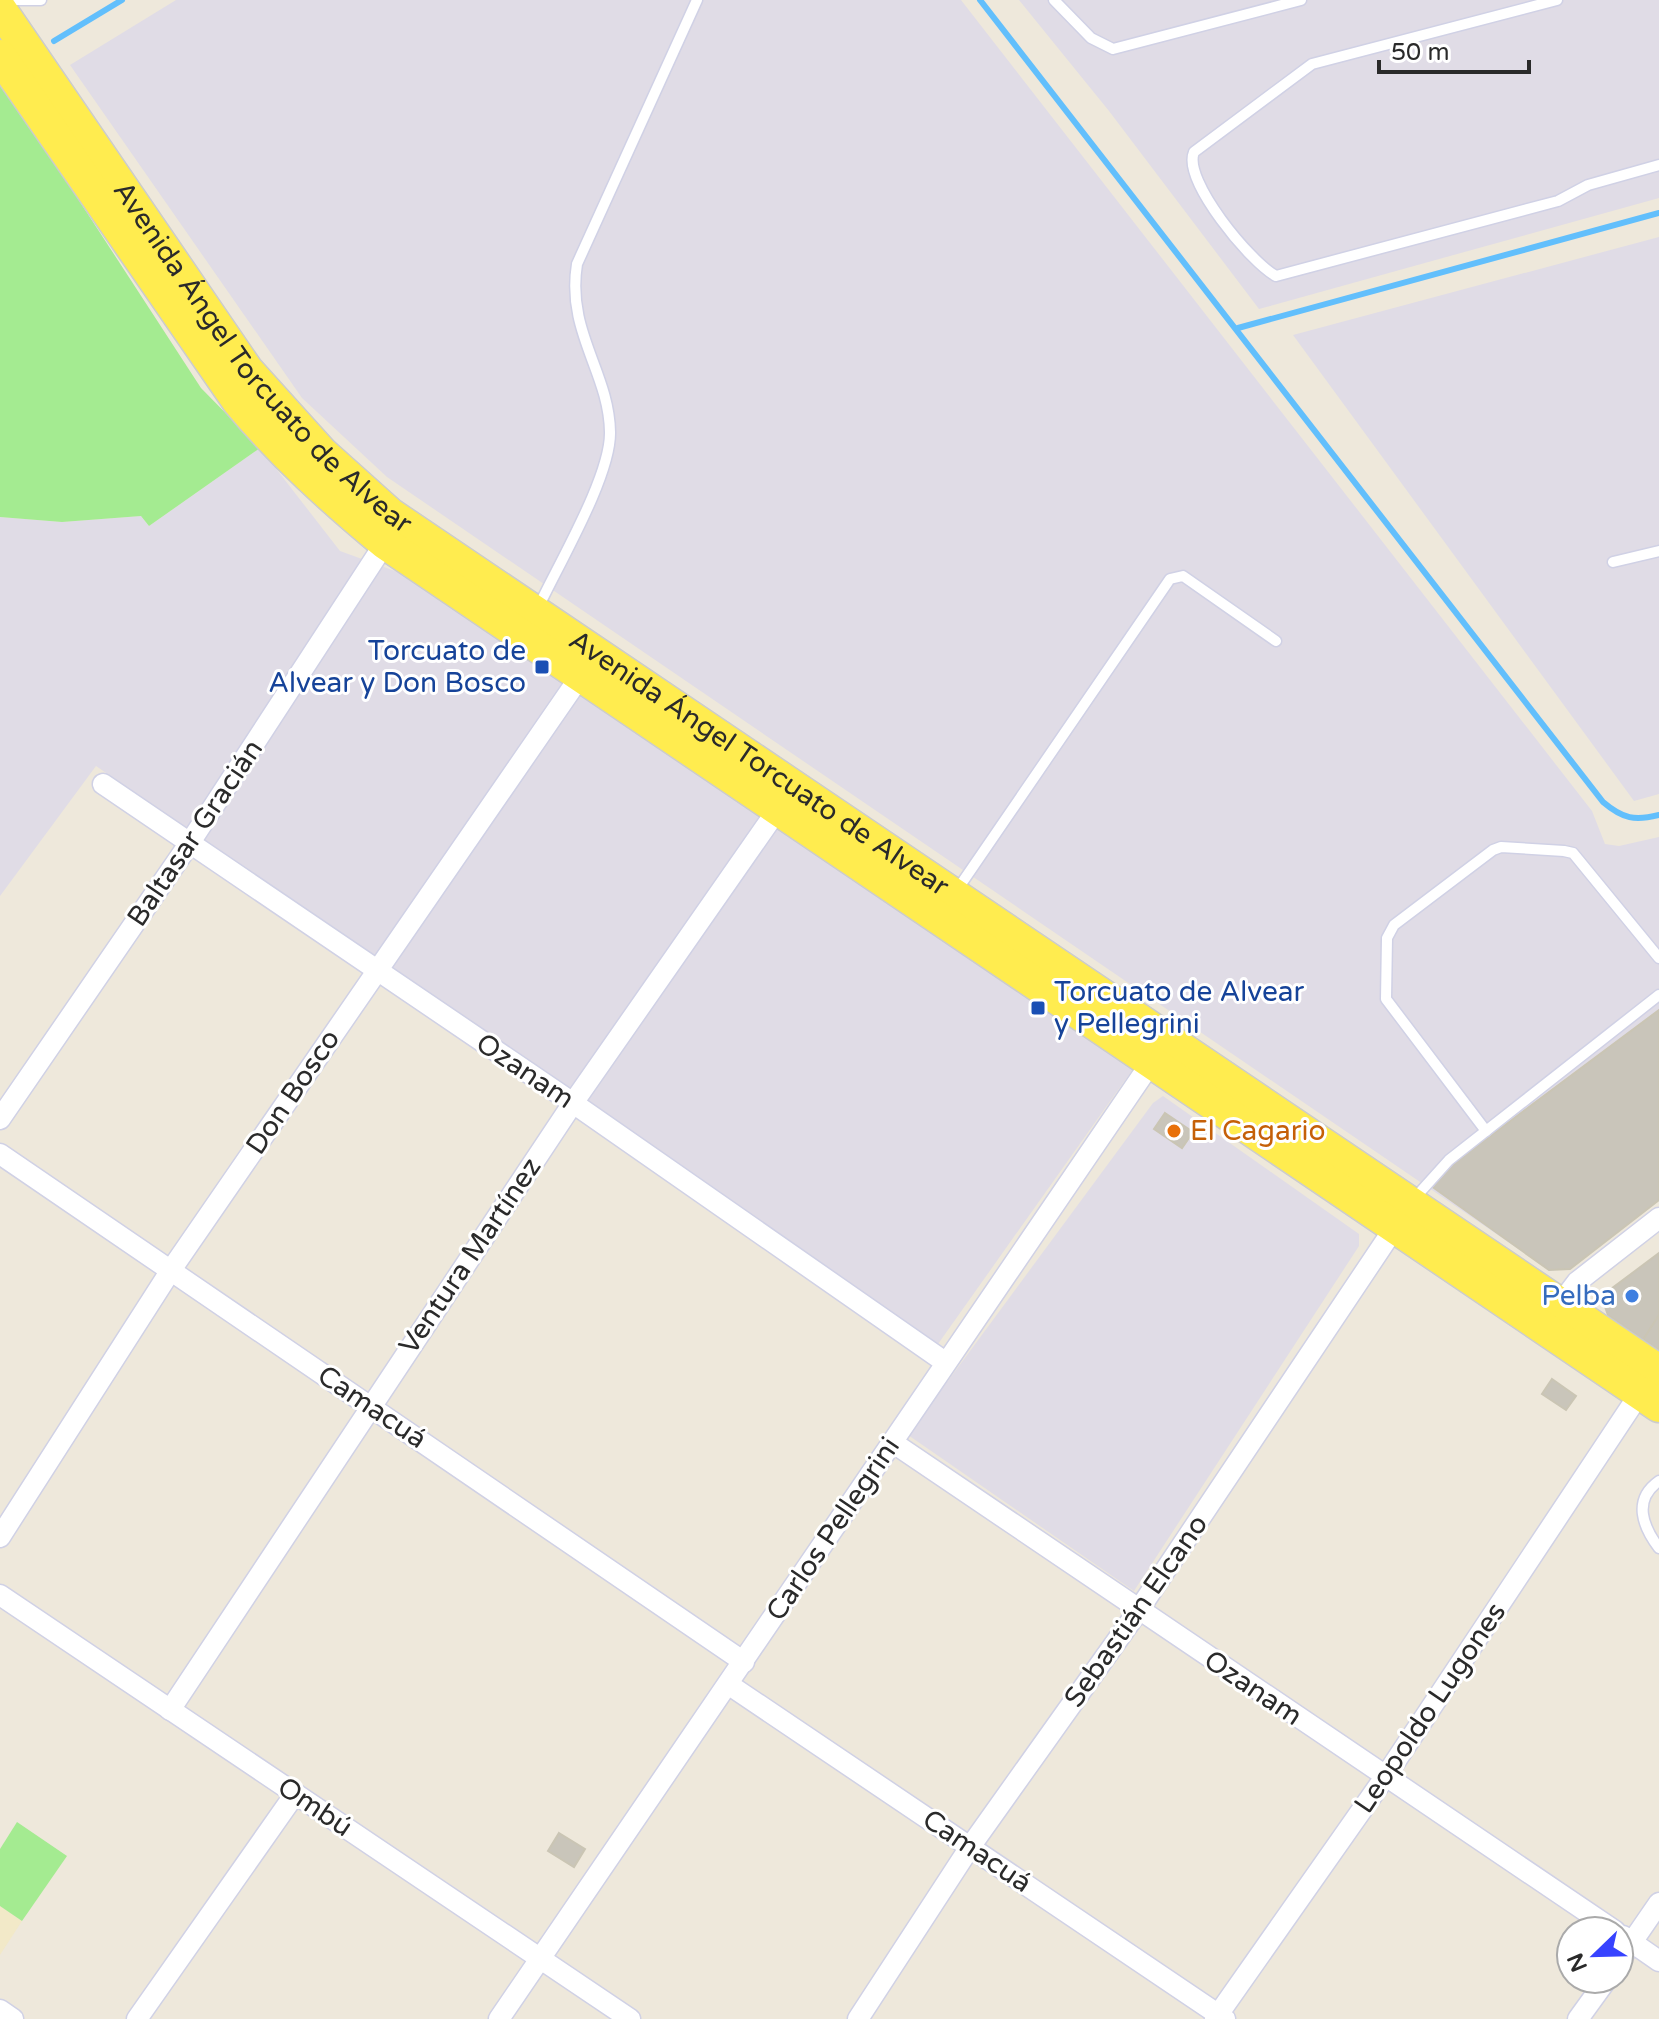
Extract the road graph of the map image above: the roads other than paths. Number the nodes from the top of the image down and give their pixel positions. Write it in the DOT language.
graph roads {
  1 [pos="12,0"];
  2 [pos="41,0"];
  3 [pos="697,0"];
  4 [pos="1054,0"];
  5 [pos="1301,0"];
  6 [pos="1557,0"];
  7 [pos="0,9"];
  8 [pos="0,56"];
  9 [pos="1659,165"];
  10 [pos="385,543"];
  11 [pos="1659,551"];
  12 [pos="1613,562"];
  13 [pos="536,613"];
  14 [pos="1276,641"];
  15 [pos="589,664"];
  16 [pos="103,784"];
  17 [pos="778,809"];
  18 [pos="189,844"];
  19 [pos="954,895"];
  20 [pos="1659,958"];
  21 [pos="376,970"];
  22 [pos="1659,995"];
  23 [pos="1159,1050"];
  24 [pos="573,1103"];
  25 [pos="0,1119"];
  26 [pos="1486,1131"];
  27 [pos="0,1154"];
  28 [pos="1404,1214"];
  29 [pos="1659,1218"];
  30 [pos="171,1270"];
  31 [pos="1561,1303"];
  32 [pos="945,1362"];
  33 [pos="1653,1390"];
  34 [pos="369,1405"];
  35 [pos="892,1442"];
  36 [pos="1659,1481"];
  37 [pos="0,1537"];
  38 [pos="1659,1548"];
  39 [pos="0,1595"];
  40 [pos="1138,1611"];
  41 [pos="744,1662"];
  42 [pos="728,1684"];
  43 [pos="170,1710"];
  44 [pos="1385,1777"];
  45 [pos="295,1794"];
  46 [pos="970,1847"];
  47 [pos="1659,1903"];
  48 [pos="1591,1915"];
  49 [pos="1635,1924"];
  50 [pos="1635,1945"];
  51 [pos="540,1960"];
  52 [pos="1659,1961"];
  53 [pos="1595,1995"];
  54 [pos="0,2010"];
  55 [pos="1219,2018"];
  56 [pos="13,2019"];
  57 [pos="137,2019"];
  58 [pos="499,2019"];
  59 [pos="630,2019"];
  60 [pos="858,2019"];
  61 [pos="1578,2019"];
  1 -- 2 [label="lane"];
  3 -- 13 [label="lane"];
  4 -- 5 [label="lane"];
  6 -- 9 [label="lane"];
  7 -- 13 [label="main road, Avenida Ángel Torcuato de Alvear"];
  8 -- 10 [label="main road, Avenida Ángel Torcuato de Alvear"];
  10 -- 15 [label="main road, Avenida Ángel Torcuato de Alvear"];
  10 -- 18 [label="street, Baltasar Gracián"];
  11 -- 12 [label="lane"];
  13 -- 15 [label="main road, Avenida Ángel Torcuato de Alvear"];
  14 -- 19 [label="lane"];
  15 -- 17 [label="main road, Avenida Ángel Torcuato de Alvear"];
  15 -- 19 [label="main road, Avenida Ángel Torcuato de Alvear"];
  15 -- 21 [label="street, Don Bosco"];
  16 -- 18 [label="street, Ozanam"];
  17 -- 23 [label="main road, Avenida Ángel Torcuato de Alvear"];
  17 -- 24 [label="street, Ventura Martínez"];
  18 -- 21 [label="street, Ozanam"];
  18 -- 25 [label="street, Baltasar Gracián"];
  19 -- 23 [label="main road, Avenida Ángel Torcuato de Alvear"];
  20 -- 26 [label="lane"];
  21 -- 24 [label="street, Ozanam"];
  21 -- 30 [label="street, Don Bosco"];
  22 -- 26 [label="lane"];
  23 -- 28 [label="main road, Avenida Ángel Torcuato de Alvear"];
  23 -- 32 [label="street, Carlos Pellegrini"];
  24 -- 32 [label="street, Ozanam"];
  24 -- 34 [label="street, Ventura Martínez"];
  26 -- 28 [label="lane"];
  27 -- 30 [label="street, Camacuá"];
  28 -- 31 [label="main road, Avenida Ángel Torcuato de Alvear"];
  28 -- 33 [label="main road, Avenida Ángel Torcuato de Alvear"];
  28 -- 40 [label="street, Sebastián Elcano"];
  29 -- 31 [label="street"];
  30 -- 34 [label="street, Camacuá"];
  30 -- 37 [label="street, Don Bosco"];
  31 -- 33 [label="main road, Avenida Ángel Torcuato de Alvear"];
  32 -- 35 [label="street, Carlos Pellegrini"];
  33 -- 44 [label="street, Leopoldo Lugones"];
  34 -- 41 [label="street, Camacuá"];
  34 -- 43 [label="street, Ventura Martínez"];
  35 -- 40 [label="street, Ozanam"];
  35 -- 41 [label="street, Carlos Pellegrini"];
  36 -- 38 [label="lane"];
  39 -- 43 [label="street, Ombú"];
  40 -- 44 [label="street, Ozanam"];
  40 -- 46 [label="street, Sebastián Elcano"];
  41 -- 42 [label="street, Carlos Pellegrini"];
  42 -- 46 [label="street, Camacuá"];
  42 -- 51 [label="street, Carlos Pellegrini"];
  43 -- 45 [label="street, Ombú"];
  44 -- 48 [label="street, Ozanam"];
  44 -- 55 [label="street, Leopoldo Lugones"];
  45 -- 51 [label="street, Ombú"];
  45 -- 57 [label="street"];
  46 -- 55 [label="street, Camacuá"];
  46 -- 60 [label="street, Sebastián Elcano"];
  47 -- 49 [label="street"];
  50 -- 52 [label="street, Ozanam"];
  51 -- 58 [label="street, Carlos Pellegrini"];
  51 -- 59 [label="street, Ombú"];
  53 -- 61 [label="street"];
  54 -- 56 [label="street"];
}
